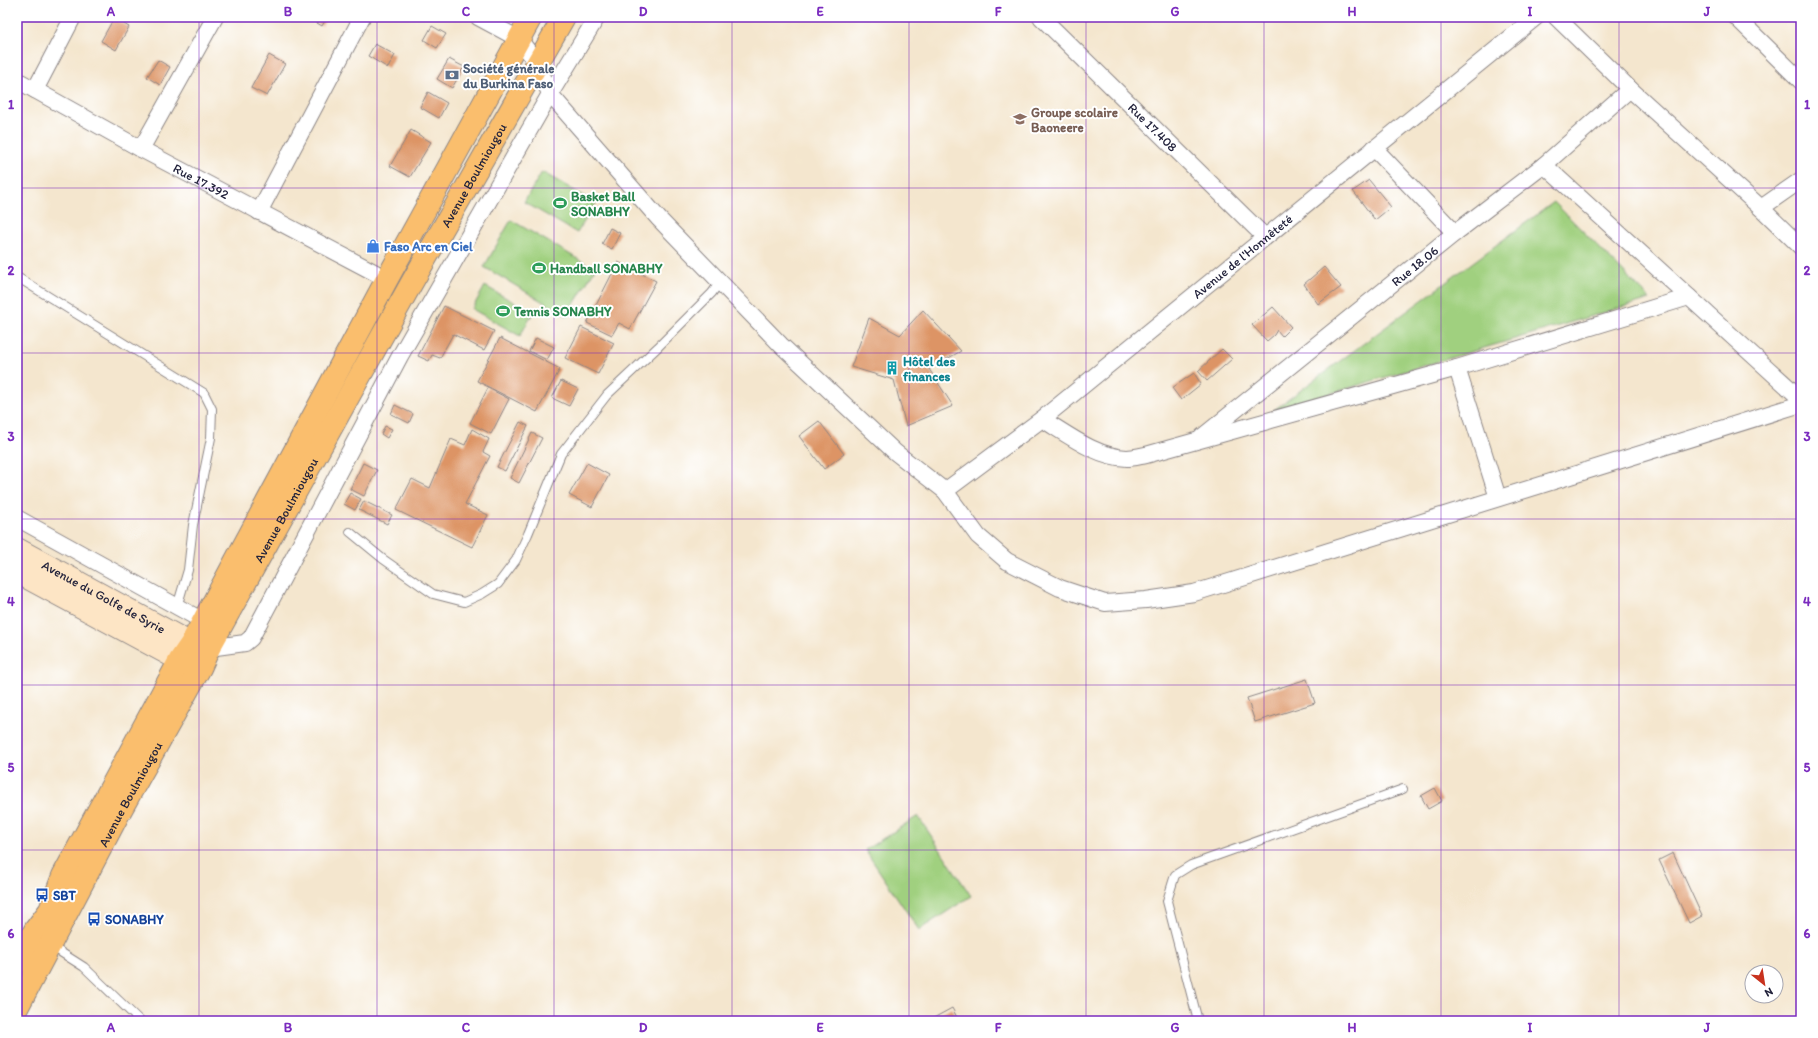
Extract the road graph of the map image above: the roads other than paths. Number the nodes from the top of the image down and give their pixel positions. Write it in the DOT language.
graph roads {
  1 [pos="73,17"];
  2 [pos="215,17"];
  3 [pos="362,17"];
  4 [pos="478,17"];
  5 [pos="531,17"];
  6 [pos="564,17"];
  7 [pos="597,17"];
  8 [pos="1041,17"];
  9 [pos="1536,17"];
  10 [pos="1556,17"];
  11 [pos="1736,17"];
  12 [pos="519,39"];
  13 [pos="538,63"];
  14 [pos="17,80"];
  15 [pos="1801,81"];
  16 [pos="1630,89"];
  17 [pos="35,90"];
  18 [pos="550,94"];
  19 [pos="1374,148"];
  20 [pos="141,149"];
  21 [pos="1544,165"];
  22 [pos="1801,180"];
  23 [pos="1761,208"];
  24 [pos="259,212"];
  25 [pos="1455,233"];
  26 [pos="1265,237"];
  27 [pos="1801,247"];
  28 [pos="17,277"];
  29 [pos="387,279"];
  30 [pos="720,282"];
  31 [pos="1689,297"];
  32 [pos="1457,368"];
  33 [pos="1801,399"];
  34 [pos="1801,404"];
  35 [pos="1042,419"];
  36 [pos="1196,441"];
  37 [pos="945,491"];
  38 [pos="1498,498"];
  39 [pos="17,518"];
  40 [pos="350,532"];
  41 [pos="17,549"];
  42 [pos="17,572"];
  43 [pos="177,607"];
  44 [pos="203,621"];
  45 [pos="193,651"];
  46 [pos="1403,789"];
  47 [pos="50,946"];
  48 [pos="17,963"];
  49 [pos="17,1008"];
  50 [pos="140,1021"];
  51 [pos="1198,1021"];
  1 -- 17 [label="street"];
  2 -- 20 [label="street"];
  3 -- 24 [label="street"];
  4 -- 12 [label="street"];
  5 -- 12 [label="highway, Avenue Boulmiougou"];
  6 -- 13 [label="highway, Avenue Boulmiougou"];
  7 -- 18 [label="street"];
  8 -- 26 [label="street, Rue 17.408"];
  9 -- 19 [label="street, Avenue de l'Honnêteté"];
  10 -- 16 [label="street"];
  11 -- 15 [label="street"];
  12 -- 13 [label="street"];
  12 -- 29 [label="highway, Avenue Boulmiougou"];
  13 -- 18 [label="street"];
  13 -- 45 [label="highway, Avenue Boulmiougou"];
  14 -- 17 [label="street, Rue 17.392"];
  16 -- 21 [label="street, Rue 18.06"];
  16 -- 23 [label="street"];
  17 -- 20 [label="street, Rue 17.392"];
  18 -- 30 [label="street"];
  18 -- 45 [label="street"];
  19 -- 25 [label="street"];
  19 -- 26 [label="street, Avenue de l'Honnêteté"];
  20 -- 24 [label="street, Rue 17.392"];
  21 -- 25 [label="street, Rue 18.06"];
  21 -- 31 [label="street"];
  22 -- 23 [label="street"];
  23 -- 27 [label="street"];
  24 -- 29 [label="street, Rue 17.392"];
  25 -- 36 [label="street, Rue 18.06"];
  26 -- 35 [label="street, Avenue de l'Honnêteté"];
  28 -- 43 [label="lane"];
  29 -- 44 [label="highway, Avenue Boulmiougou"];
  30 -- 37 [label="street"];
  30 -- 40 [label="lane"];
  31 -- 32 [label="street"];
  31 -- 33 [label="street"];
  32 -- 36 [label="street"];
  32 -- 38 [label="street"];
  34 -- 38 [label="street"];
  35 -- 36 [label="street"];
  35 -- 37 [label="street, Avenue de l'Honnêteté"];
  37 -- 38 [label="street"];
  39 -- 43 [label="street"];
  41 -- 45 [label="main road, Avenue du Golfe de Syrie"];
  42 -- 45 [label="main road, Avenue du Golfe de Syrie"];
  43 -- 44 [label="street"];
  44 -- 45 [label="highway, Avenue Boulmiougou"];
  45 -- 47 [label="highway, Avenue Boulmiougou"];
  45 -- 48 [label="highway, Avenue Boulmiougou"];
  46 -- 51 [label="lane"];
  47 -- 49 [label="highway, Avenue Boulmiougou"];
  47 -- 50 [label="lane"];
}
